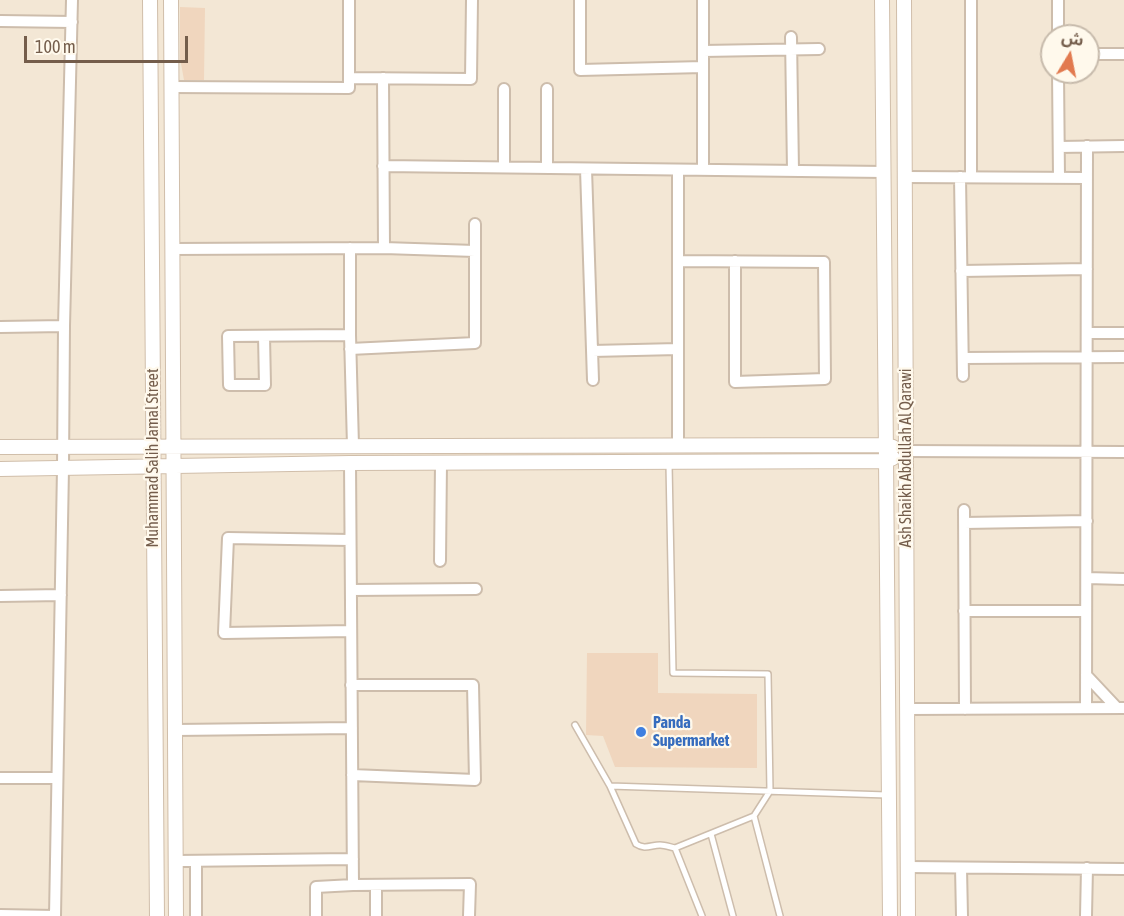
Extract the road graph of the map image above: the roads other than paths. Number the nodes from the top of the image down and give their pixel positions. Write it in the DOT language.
graph roads {
  1 [pos="72,0"];
  2 [pos="150,0"];
  3 [pos="171,0"];
  4 [pos="349,0"];
  5 [pos="472,0"];
  6 [pos="580,0"];
  7 [pos="703,0"];
  8 [pos="882,0"];
  9 [pos="904,0"];
  10 [pos="971,0"];
  11 [pos="1058,0"];
  12 [pos="0,21"];
  13 [pos="72,22"];
  14 [pos="1058,24"];
  15 [pos="791,38"];
  16 [pos="819,49"];
  17 [pos="791,50"];
  18 [pos="703,51"];
  19 [pos="1100,54"];
  20 [pos="1124,54"];
  21 [pos="703,68"];
  22 [pos="349,78"];
  23 [pos="383,78"];
  24 [pos="1059,84"];
  25 [pos="171,87"];
  26 [pos="504,89"];
  27 [pos="547,89"];
  28 [pos="1087,146"];
  29 [pos="1124,146"];
  30 [pos="1059,147"];
  31 [pos="383,166"];
  32 [pos="504,167"];
  33 [pos="547,168"];
  34 [pos="586,168"];
  35 [pos="678,170"];
  36 [pos="704,170"];
  37 [pos="793,171"];
  38 [pos="884,172"];
  39 [pos="905,177"];
  40 [pos="965,177"];
  41 [pos="1059,178"];
  42 [pos="1087,178"];
  43 [pos="475,224"];
  44 [pos="350,248"];
  45 [pos="384,248"];
  46 [pos="172,249"];
  47 [pos="475,251"];
  48 [pos="678,261"];
  49 [pos="735,261"];
  50 [pos="1087,269"];
  51 [pos="961,271"];
  52 [pos="64,326"];
  53 [pos="0,327"];
  54 [pos="1087,333"];
  55 [pos="1124,333"];
  56 [pos="350,335"];
  57 [pos="264,336"];
  58 [pos="350,349"];
  59 [pos="678,349"];
  60 [pos="592,351"];
  61 [pos="1087,357"];
  62 [pos="1124,357"];
  63 [pos="963,358"];
  64 [pos="963,376"];
  65 [pos="593,380"];
  66 [pos="678,445"];
  67 [pos="886,445"];
  68 [pos="153,446"];
  69 [pos="174,446"];
  70 [pos="353,446"];
  71 [pos="0,447"];
  72 [pos="62,447"];
  73 [pos="906,452"];
  74 [pos="1086,452"];
  75 [pos="1124,452"];
  76 [pos="886,461"];
  77 [pos="669,462"];
  78 [pos="350,463"];
  79 [pos="441,463"];
  80 [pos="174,465"];
  81 [pos="153,466"];
  82 [pos="63,468"];
  83 [pos="0,469"];
  84 [pos="964,510"];
  85 [pos="1087,520"];
  86 [pos="964,523"];
  87 [pos="350,540"];
  88 [pos="440,561"];
  89 [pos="1087,578"];
  90 [pos="1124,579"];
  91 [pos="476,589"];
  92 [pos="351,590"];
  93 [pos="61,595"];
  94 [pos="0,596"];
  95 [pos="964,610"];
  96 [pos="1086,610"];
  97 [pos="351,630"];
  98 [pos="1086,675"];
  99 [pos="351,686"];
  100 [pos="1086,708"];
  101 [pos="1120,708"];
  102 [pos="908,709"];
  103 [pos="965,709"];
  104 [pos="575,724"];
  105 [pos="352,728"];
  106 [pos="175,729"];
  107 [pos="352,775"];
  108 [pos="0,778"];
  109 [pos="57,778"];
  110 [pos="610,786"];
  111 [pos="770,791"];
  112 [pos="889,795"];
  113 [pos="754,816"];
  114 [pos="711,834"];
  115 [pos="675,848"];
  116 [pos="353,859"];
  117 [pos="176,861"];
  118 [pos="196,861"];
  119 [pos="908,867"];
  120 [pos="961,868"];
  121 [pos="1087,868"];
  122 [pos="1124,868"];
  123 [pos="353,885"];
  124 [pos="376,885"];
  125 [pos="0,915"];
  126 [pos="157,916"];
  127 [pos="176,916"];
  128 [pos="196,916"];
  129 [pos="316,916"];
  130 [pos="376,916"];
  131 [pos="469,916"];
  132 [pos="702,916"];
  133 [pos="733,916"];
  134 [pos="780,916"];
  135 [pos="890,916"];
  136 [pos="908,916"];
  137 [pos="962,916"];
  138 [pos="1086,916"];
  1 -- 13 [label="street"];
  2 -- 68 [label="street, Muhammad Salih Jamal Street"];
  3 -- 25 [label="street, Muhammad Salih Jamal Street"];
  4 -- 22 [label="street"];
  5 -- 23 [label="street"];
  6 -- 21 [label="street"];
  7 -- 18 [label="street"];
  8 -- 38 [label="street"];
  9 -- 39 [label="street, Ash Shaikh Abdullah Al Qarawi"];
  10 -- 40 [label="street"];
  11 -- 14 [label="street"];
  12 -- 13 [label="street"];
  13 -- 52 [label="street"];
  15 -- 17 [label="street"];
  16 -- 17 [label="street"];
  17 -- 18 [label="street"];
  17 -- 37 [label="street"];
  18 -- 21 [label="street"];
  19 -- 20 [label="street"];
  21 -- 36 [label="street"];
  22 -- 23 [label="street"];
  22 -- 25 [label="street"];
  23 -- 31 [label="street"];
  24 -- 30 [label="street"];
  25 -- 46 [label="street, Muhammad Salih Jamal Street"];
  26 -- 32 [label="street"];
  27 -- 33 [label="street"];
  28 -- 29 [label="street"];
  28 -- 30 [label="street"];
  28 -- 42 [label="street"];
  30 -- 41 [label="street"];
  31 -- 32 [label="street"];
  31 -- 45 [label="street"];
  32 -- 33 [label="street"];
  33 -- 34 [label="street"];
  34 -- 35 [label="street"];
  34 -- 60 [label="street"];
  35 -- 36 [label="street"];
  35 -- 48 [label="street"];
  36 -- 37 [label="street"];
  37 -- 38 [label="street"];
  38 -- 67 [label="street"];
  39 -- 40 [label="street"];
  39 -- 73 [label="street, Ash Shaikh Abdullah Al Qarawi"];
  40 -- 41 [label="street"];
  40 -- 51 [label="street"];
  41 -- 42 [label="street"];
  42 -- 50 [label="street"];
  43 -- 47 [label="street"];
  44 -- 45 [label="street"];
  44 -- 46 [label="street"];
  44 -- 56 [label="street"];
  45 -- 47 [label="street"];
  46 -- 69 [label="street, Muhammad Salih Jamal Street"];
  47 -- 58 [label="street"];
  48 -- 49 [label="street"];
  48 -- 59 [label="street"];
  49 -- 49 [label="street"];
  50 -- 51 [label="street"];
  50 -- 54 [label="street"];
  51 -- 63 [label="street"];
  52 -- 53 [label="street"];
  52 -- 72 [label="street"];
  54 -- 55 [label="street"];
  54 -- 61 [label="street"];
  56 -- 57 [label="street"];
  56 -- 58 [label="street"];
  57 -- 57 [label="street"];
  58 -- 70 [label="street"];
  59 -- 60 [label="street"];
  59 -- 66 [label="street"];
  60 -- 65 [label="street"];
  61 -- 62 [label="street"];
  61 -- 63 [label="street"];
  61 -- 74 [label="street"];
  63 -- 64 [label="street"];
  66 -- 67 [label="street"];
  66 -- 70 [label="street"];
  67 -- 73 [label="street"];
  67 -- 76 [label="street"];
  68 -- 69 [label="street"];
  68 -- 72 [label="street"];
  68 -- 81 [label="street, Muhammad Salih Jamal Street"];
  69 -- 70 [label="street"];
  69 -- 80 [label="street, Muhammad Salih Jamal Street"];
  71 -- 72 [label="street"];
  72 -- 82 [label="street"];
  73 -- 74 [label="street"];
  73 -- 76 [label="street"];
  73 -- 102 [label="street, Ash Shaikh Abdullah Al Qarawi"];
  74 -- 75 [label="street"];
  74 -- 85 [label="street"];
  76 -- 77 [label="street"];
  76 -- 112 [label="street"];
  77 -- 79 [label="street"];
  77 -- 111 [label="lane"];
  78 -- 79 [label="street"];
  78 -- 80 [label="street"];
  78 -- 87 [label="street"];
  79 -- 88 [label="street"];
  80 -- 81 [label="street"];
  80 -- 106 [label="street, Muhammad Salih Jamal Street"];
  81 -- 82 [label="street"];
  81 -- 126 [label="street, Muhammad Salih Jamal Street"];
  82 -- 83 [label="street"];
  82 -- 93 [label="street"];
  84 -- 86 [label="street"];
  85 -- 86 [label="street"];
  85 -- 89 [label="street"];
  86 -- 95 [label="street"];
  87 -- 92 [label="street"];
  87 -- 97 [label="street"];
  89 -- 90 [label="street"];
  89 -- 96 [label="street"];
  91 -- 92 [label="street"];
  92 -- 97 [label="street"];
  93 -- 94 [label="street"];
  93 -- 109 [label="street"];
  95 -- 96 [label="street"];
  95 -- 103 [label="street"];
  96 -- 98 [label="street"];
  97 -- 99 [label="street"];
  98 -- 100 [label="street"];
  98 -- 101 [label="street"];
  99 -- 105 [label="street"];
  99 -- 107 [label="street"];
  100 -- 101 [label="street"];
  100 -- 103 [label="street"];
  102 -- 103 [label="street"];
  102 -- 119 [label="street, Ash Shaikh Abdullah Al Qarawi"];
  104 -- 110 [label="lane"];
  105 -- 106 [label="street"];
  105 -- 107 [label="street"];
  106 -- 117 [label="street, Muhammad Salih Jamal Street"];
  107 -- 116 [label="street"];
  108 -- 109 [label="street"];
  109 -- 125 [label="street"];
  110 -- 111 [label="lane"];
  110 -- 115 [label="lane"];
  111 -- 112 [label="lane"];
  111 -- 113 [label="lane"];
  112 -- 135 [label="street"];
  113 -- 114 [label="lane"];
  113 -- 134 [label="lane"];
  114 -- 115 [label="lane"];
  114 -- 133 [label="lane"];
  115 -- 132 [label="lane"];
  116 -- 118 [label="street"];
  116 -- 123 [label="street"];
  117 -- 118 [label="street"];
  117 -- 127 [label="street, Muhammad Salih Jamal Street"];
  118 -- 128 [label="street"];
  119 -- 120 [label="street"];
  119 -- 136 [label="street, Ash Shaikh Abdullah Al Qarawi"];
  120 -- 121 [label="street"];
  120 -- 137 [label="street"];
  121 -- 122 [label="street"];
  121 -- 138 [label="street"];
  123 -- 124 [label="street"];
  123 -- 129 [label="street"];
  124 -- 130 [label="street"];
  124 -- 131 [label="street"];
}
